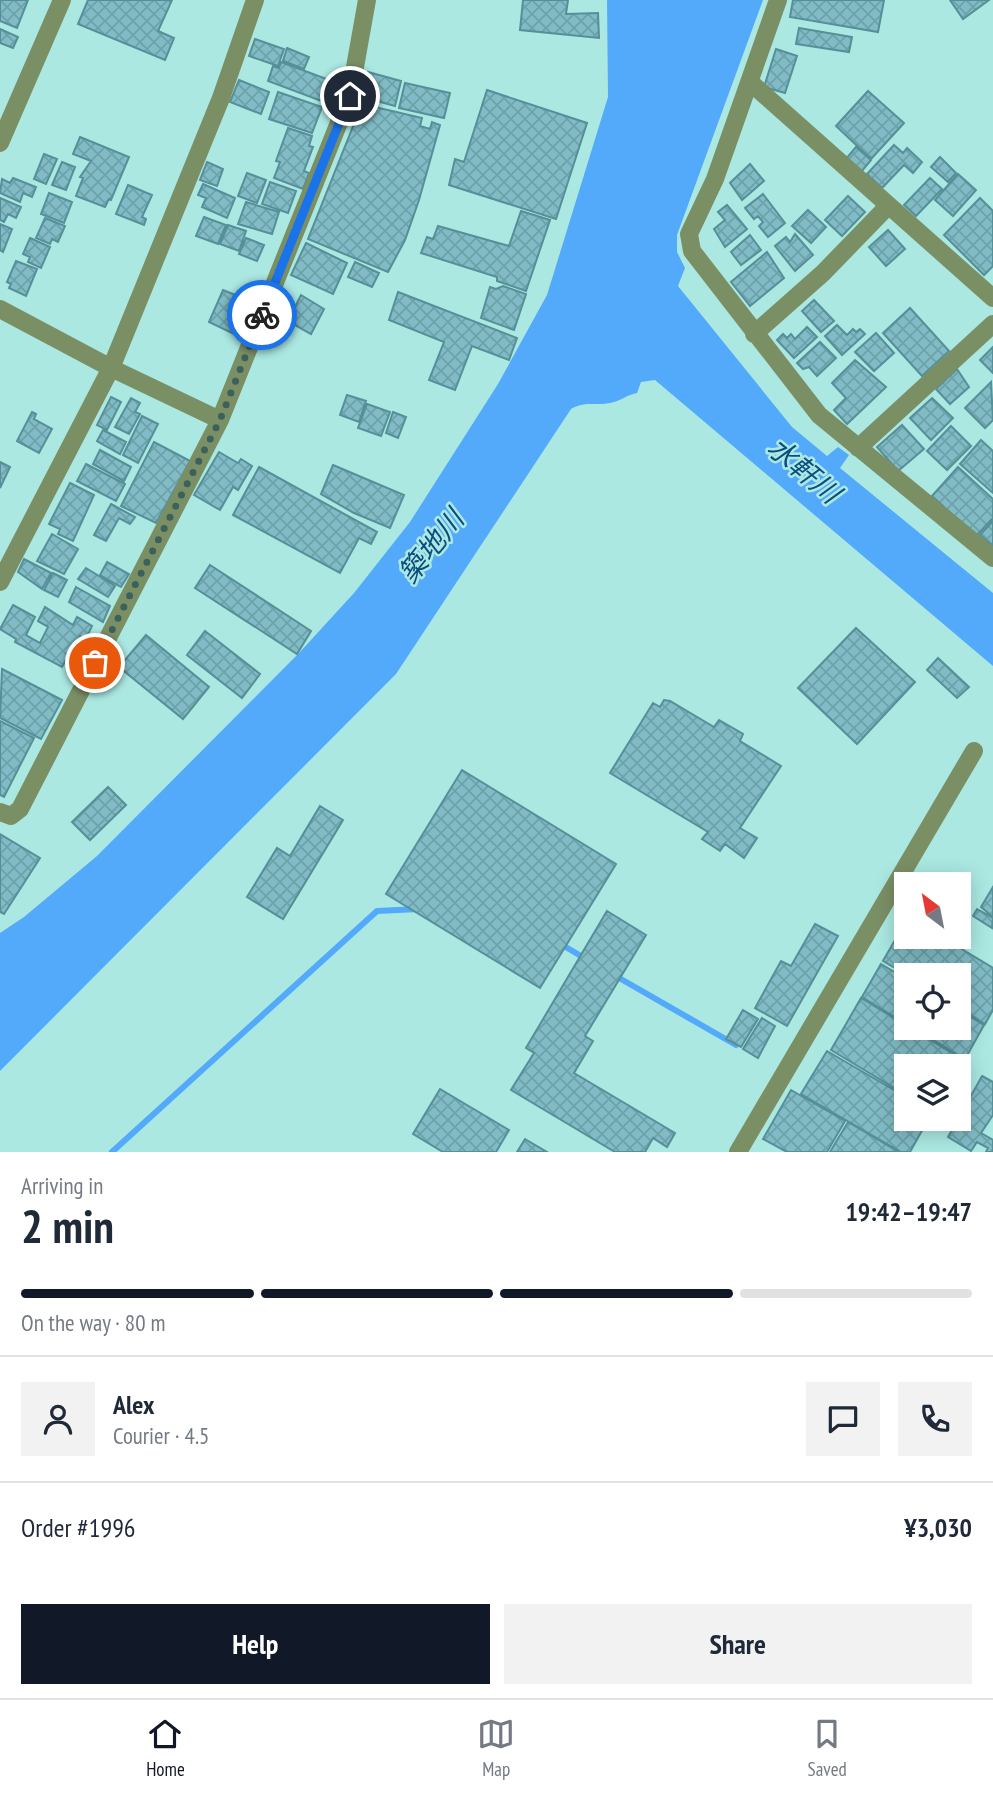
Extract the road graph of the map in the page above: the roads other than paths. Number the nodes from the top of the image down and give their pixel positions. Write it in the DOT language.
graph roads {
  1 [pos="62,0"];
  2 [pos="255,0"];
  3 [pos="366,0"];
  4 [pos="778,0"];
  5 [pos="751,83"];
  6 [pos="0,143"];
  7 [pos="888,206"];
  8 [pos="993,298"];
  9 [pos="0,309"];
  10 [pos="993,324"];
  11 [pos="754,334"];
  12 [pos="111,368"];
  13 [pos="220,420"];
  14 [pos="858,448"];
  15 [pos="993,558"];
  16 [pos="0,582"];
  17 [pos="974,751"];
  18 [pos="0,813"];
  19 [pos="738,1152"];
  1 -- 6 [label="street"];
  2 -- 12 [label="street"];
  3 -- 13 [label="street"];
  4 -- 5 [label="street"];
  5 -- 7 [label="street"];
  5 -- 11 [label="street"];
  7 -- 8 [label="street"];
  7 -- 11 [label="street"];
  9 -- 12 [label="street"];
  10 -- 14 [label="street"];
  11 -- 14 [label="street"];
  12 -- 13 [label="street"];
  12 -- 16 [label="street"];
  13 -- 18 [label="street"];
  14 -- 15 [label="street"];
  17 -- 19 [label="street"];
}
